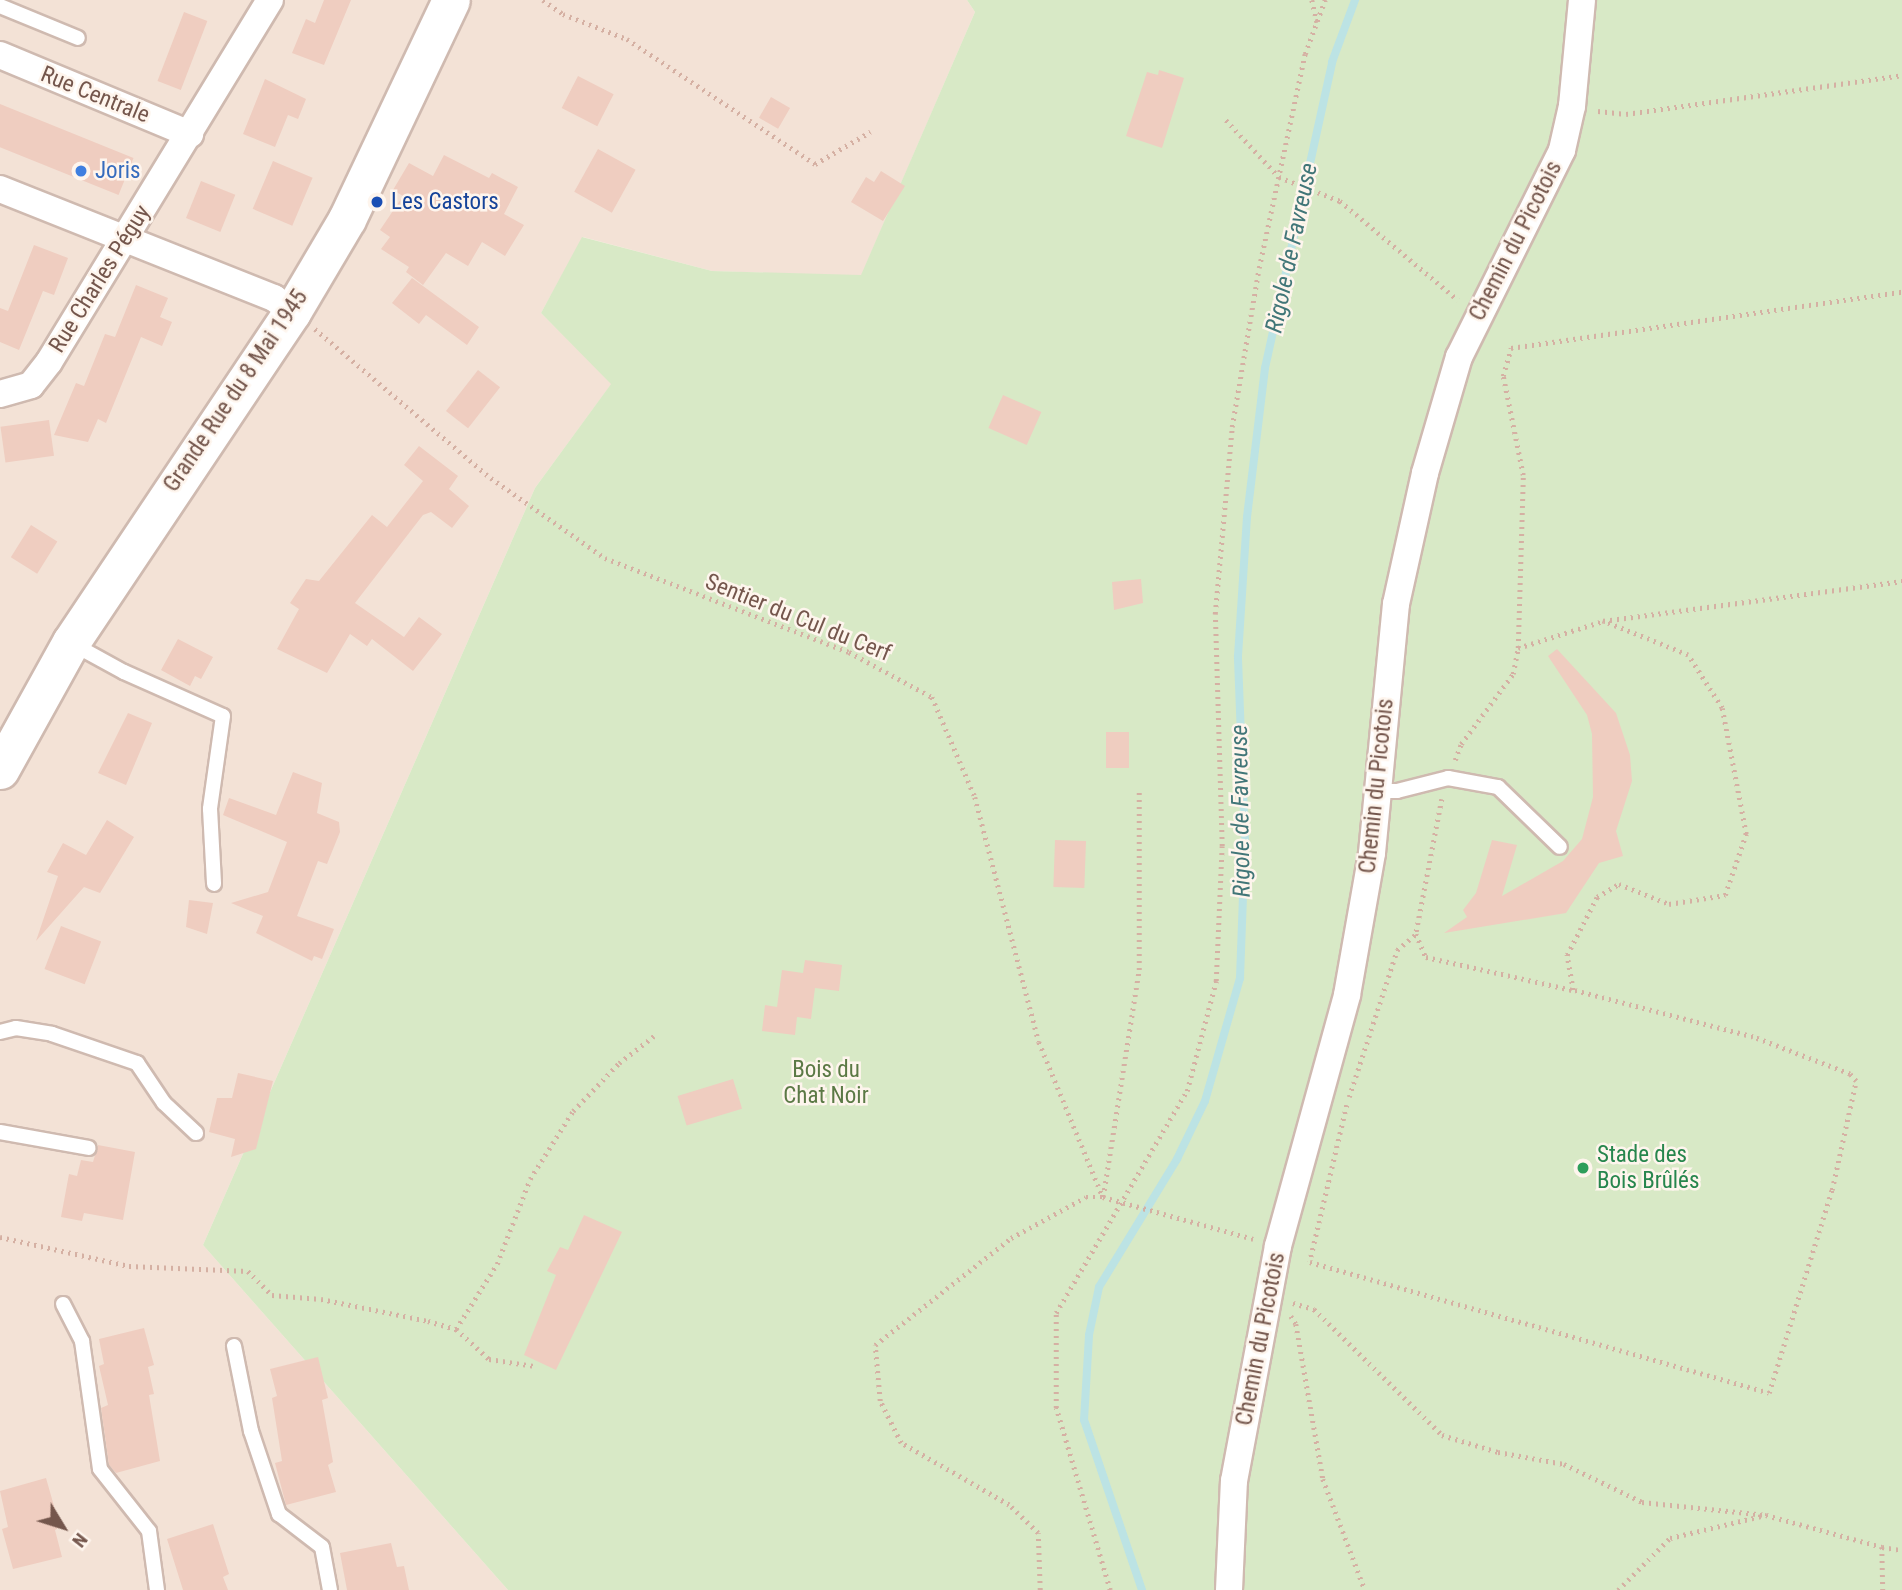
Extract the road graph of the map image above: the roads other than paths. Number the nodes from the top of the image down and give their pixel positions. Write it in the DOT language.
graph roads {
  1 [pos="270,0"];
  2 [pos="451,0"];
  3 [pos="1582,0"];
  4 [pos="0,6"];
  5 [pos="78,38"];
  6 [pos="0,55"];
  7 [pos="190,134"];
  8 [pos="0,189"];
  9 [pos="125,237"];
  10 [pos="292,312"];
  11 [pos="0,394"];
  12 [pos="71,642"];
  13 [pos="0,770"];
  14 [pos="1378,791"];
  15 [pos="1560,847"];
  16 [pos="214,884"];
  17 [pos="0,1032"];
  18 [pos="0,1132"];
  19 [pos="196,1133"];
  20 [pos="89,1148"];
  21 [pos="63,1304"];
  22 [pos="234,1346"];
  23 [pos="157,1590"];
  24 [pos="330,1590"];
  25 [pos="1229,1590"];
  1 -- 7 [label="street, Rue Charles Péguy"];
  2 -- 10 [label="main road, Grande Rue du 8 Mai 1945"];
  3 -- 14 [label="street, Chemin du Picotois"];
  4 -- 5 [label="lane"];
  6 -- 7 [label="street, Rue Centrale"];
  7 -- 9 [label="street, Rue Charles Péguy"];
  8 -- 9 [label="street"];
  9 -- 10 [label="street"];
  9 -- 11 [label="street, Rue Charles Péguy"];
  10 -- 12 [label="main road, Grande Rue du 8 Mai 1945"];
  12 -- 13 [label="main road, Grande Rue du 8 Mai 1945"];
  12 -- 16 [label="lane"];
  14 -- 15 [label="lane"];
  14 -- 25 [label="street, Chemin du Picotois"];
  17 -- 19 [label="lane"];
  18 -- 20 [label="lane"];
  21 -- 23 [label="lane"];
  22 -- 24 [label="lane"];
}
